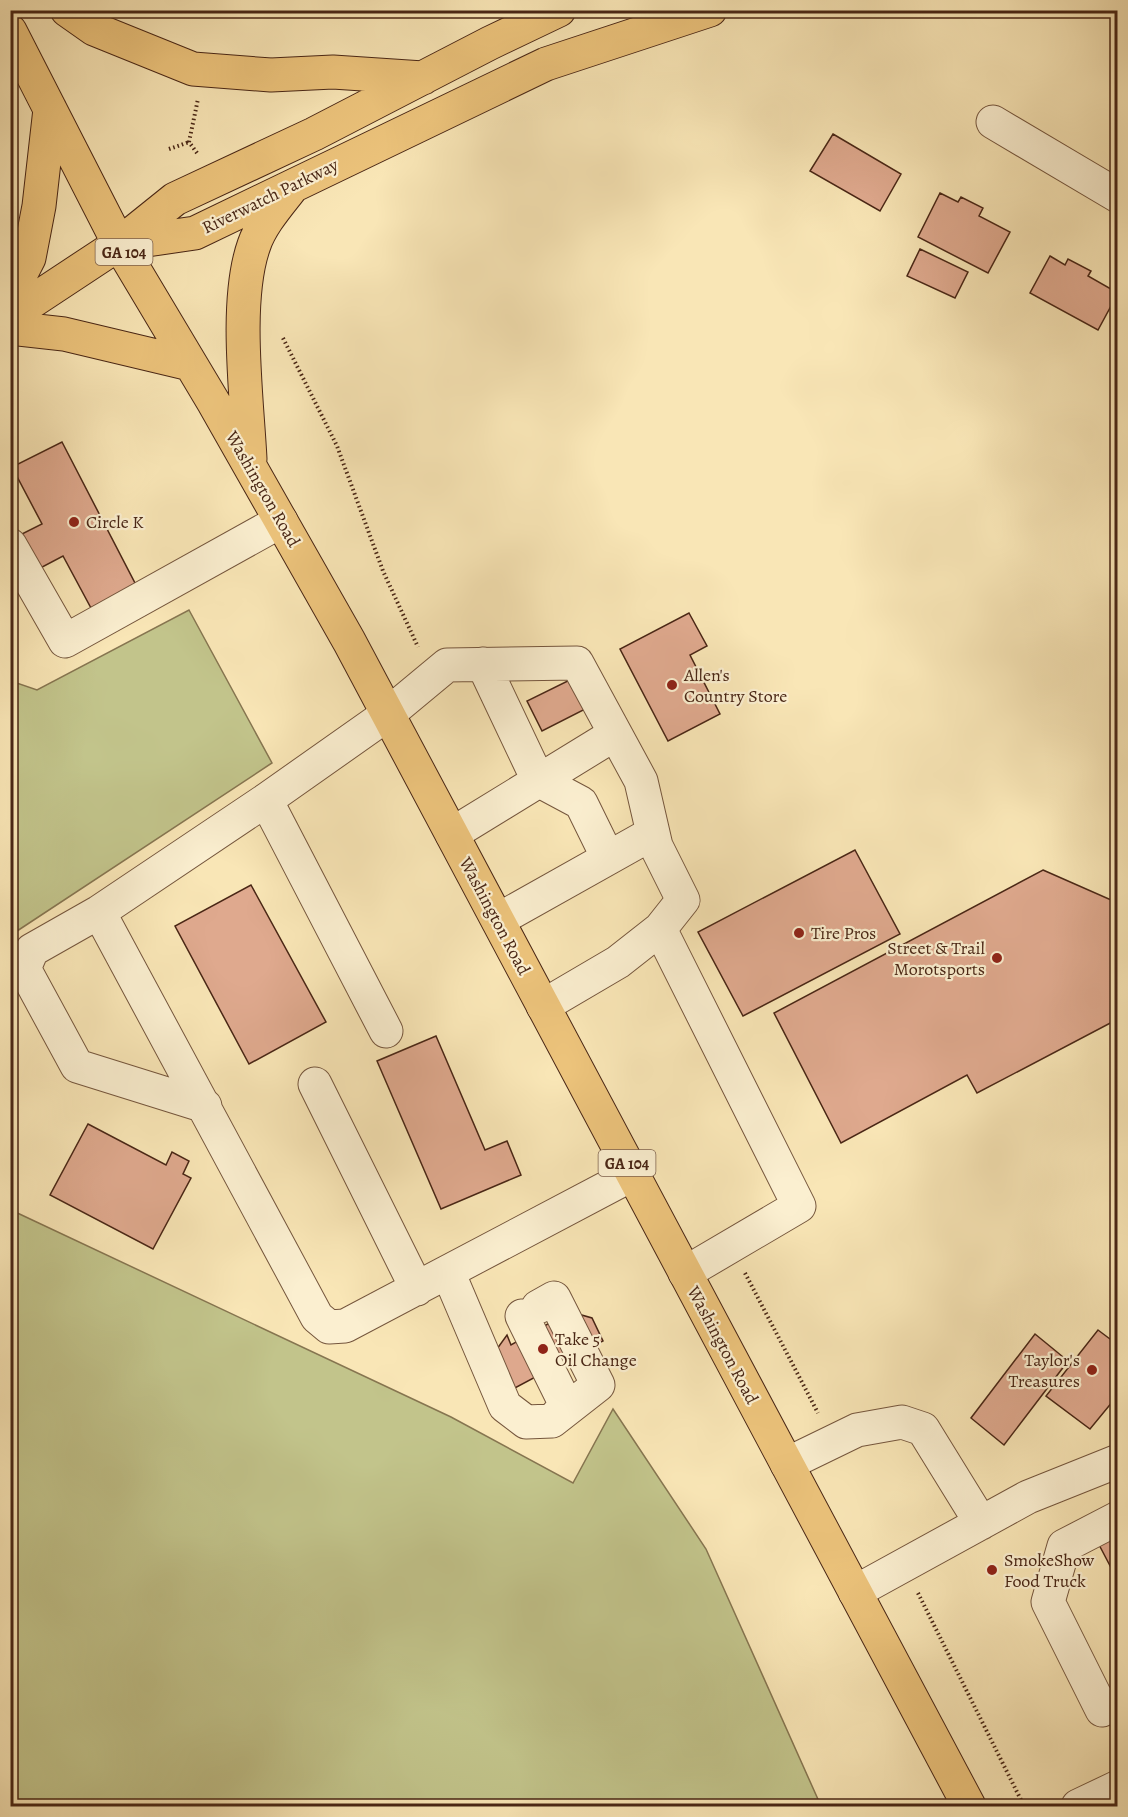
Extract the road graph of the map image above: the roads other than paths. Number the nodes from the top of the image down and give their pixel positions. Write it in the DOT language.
graph roads {
  1 [pos="67,10"];
  2 [pos="559,10"];
  3 [pos="710,10"];
  4 [pos="10,31"];
  5 [pos="425,78"];
  6 [pos="50,109"];
  7 [pos="993,122"];
  8 [pos="293,185"];
  9 [pos="1118,196"];
  10 [pos="119,244"];
  11 [pos="10,295"];
  12 [pos="10,316"];
  13 [pos="10,328"];
  14 [pos="190,364"];
  15 [pos="250,467"];
  16 [pos="281,521"];
  17 [pos="10,544"];
  18 [pos="483,664"];
  19 [pos="388,714"];
  20 [pos="615,734"];
  21 [pos="537,780"];
  22 [pos="266,800"];
  23 [pos="652,833"];
  24 [pos="452,834"];
  25 [pos="608,858"];
  26 [pos="99,912"];
  27 [pos="498,920"];
  28 [pos="660,929"];
  29 [pos="543,1006"];
  30 [pos="386,1031"];
  31 [pos="315,1084"];
  32 [pos="205,1106"];
  33 [pos="633,1174"];
  34 [pos="447,1272"];
  35 [pos="685,1273"];
  36 [pos="417,1288"];
  37 [pos="476,1341"];
  38 [pos="1118,1461"];
  39 [pos="787,1464"];
  40 [pos="1118,1518"];
  41 [pos="981,1523"];
  42 [pos="855,1592"];
  43 [pos="1118,1702"];
  44 [pos="1118,1787"];
  45 [pos="969,1806"];
  46 [pos="1078,1806"];
  1 -- 5 [label="main road"];
  2 -- 5 [label="main road, Riverwatch Parkway"];
  3 -- 8 [label="main road, Riverwatch Parkway"];
  4 -- 6 [label="main road, Washington Road / GA 104"];
  5 -- 10 [label="main road, Riverwatch Parkway"];
  6 -- 10 [label="main road, Washington Road / GA 104"];
  6 -- 11 [label="main road"];
  7 -- 9 [label="street"];
  8 -- 10 [label="main road, Riverwatch Parkway"];
  8 -- 15 [label="main road"];
  10 -- 12 [label="main road"];
  10 -- 14 [label="main road, Washington Road / GA 104"];
  13 -- 14 [label="main road"];
  14 -- 15 [label="main road, Washington Road / GA 104"];
  15 -- 16 [label="main road, Washington Road / GA 104"];
  16 -- 17 [label="street"];
  16 -- 19 [label="main road, Washington Road / GA 104"];
  18 -- 19 [label="street"];
  18 -- 20 [label="street"];
  18 -- 21 [label="street"];
  19 -- 22 [label="street"];
  19 -- 24 [label="main road, Washington Road / GA 104"];
  20 -- 21 [label="street"];
  20 -- 23 [label="street"];
  21 -- 24 [label="street"];
  21 -- 25 [label="street"];
  22 -- 26 [label="street"];
  22 -- 30 [label="street"];
  23 -- 25 [label="street"];
  23 -- 28 [label="street"];
  24 -- 27 [label="main road, Washington Road / GA 104"];
  25 -- 27 [label="street"];
  26 -- 32 [label="street"];
  26 -- 32 [label="street"];
  27 -- 29 [label="main road, Washington Road / GA 104"];
  28 -- 29 [label="street"];
  28 -- 35 [label="street"];
  29 -- 33 [label="main road, Washington Road / GA 104"];
  31 -- 36 [label="street"];
  32 -- 36 [label="street"];
  33 -- 34 [label="street"];
  33 -- 35 [label="main road, Washington Road / GA 104"];
  34 -- 36 [label="street"];
  34 -- 37 [label="street"];
  35 -- 39 [label="main road, Washington Road / GA 104"];
  37 -- 37 [label="street"];
  38 -- 41 [label="street"];
  39 -- 41 [label="street"];
  39 -- 42 [label="main road, Washington Road / GA 104"];
  40 -- 43 [label="street"];
  41 -- 42 [label="street"];
  42 -- 45 [label="main road, Washington Road / GA 104"];
  44 -- 46 [label="street"];
}
